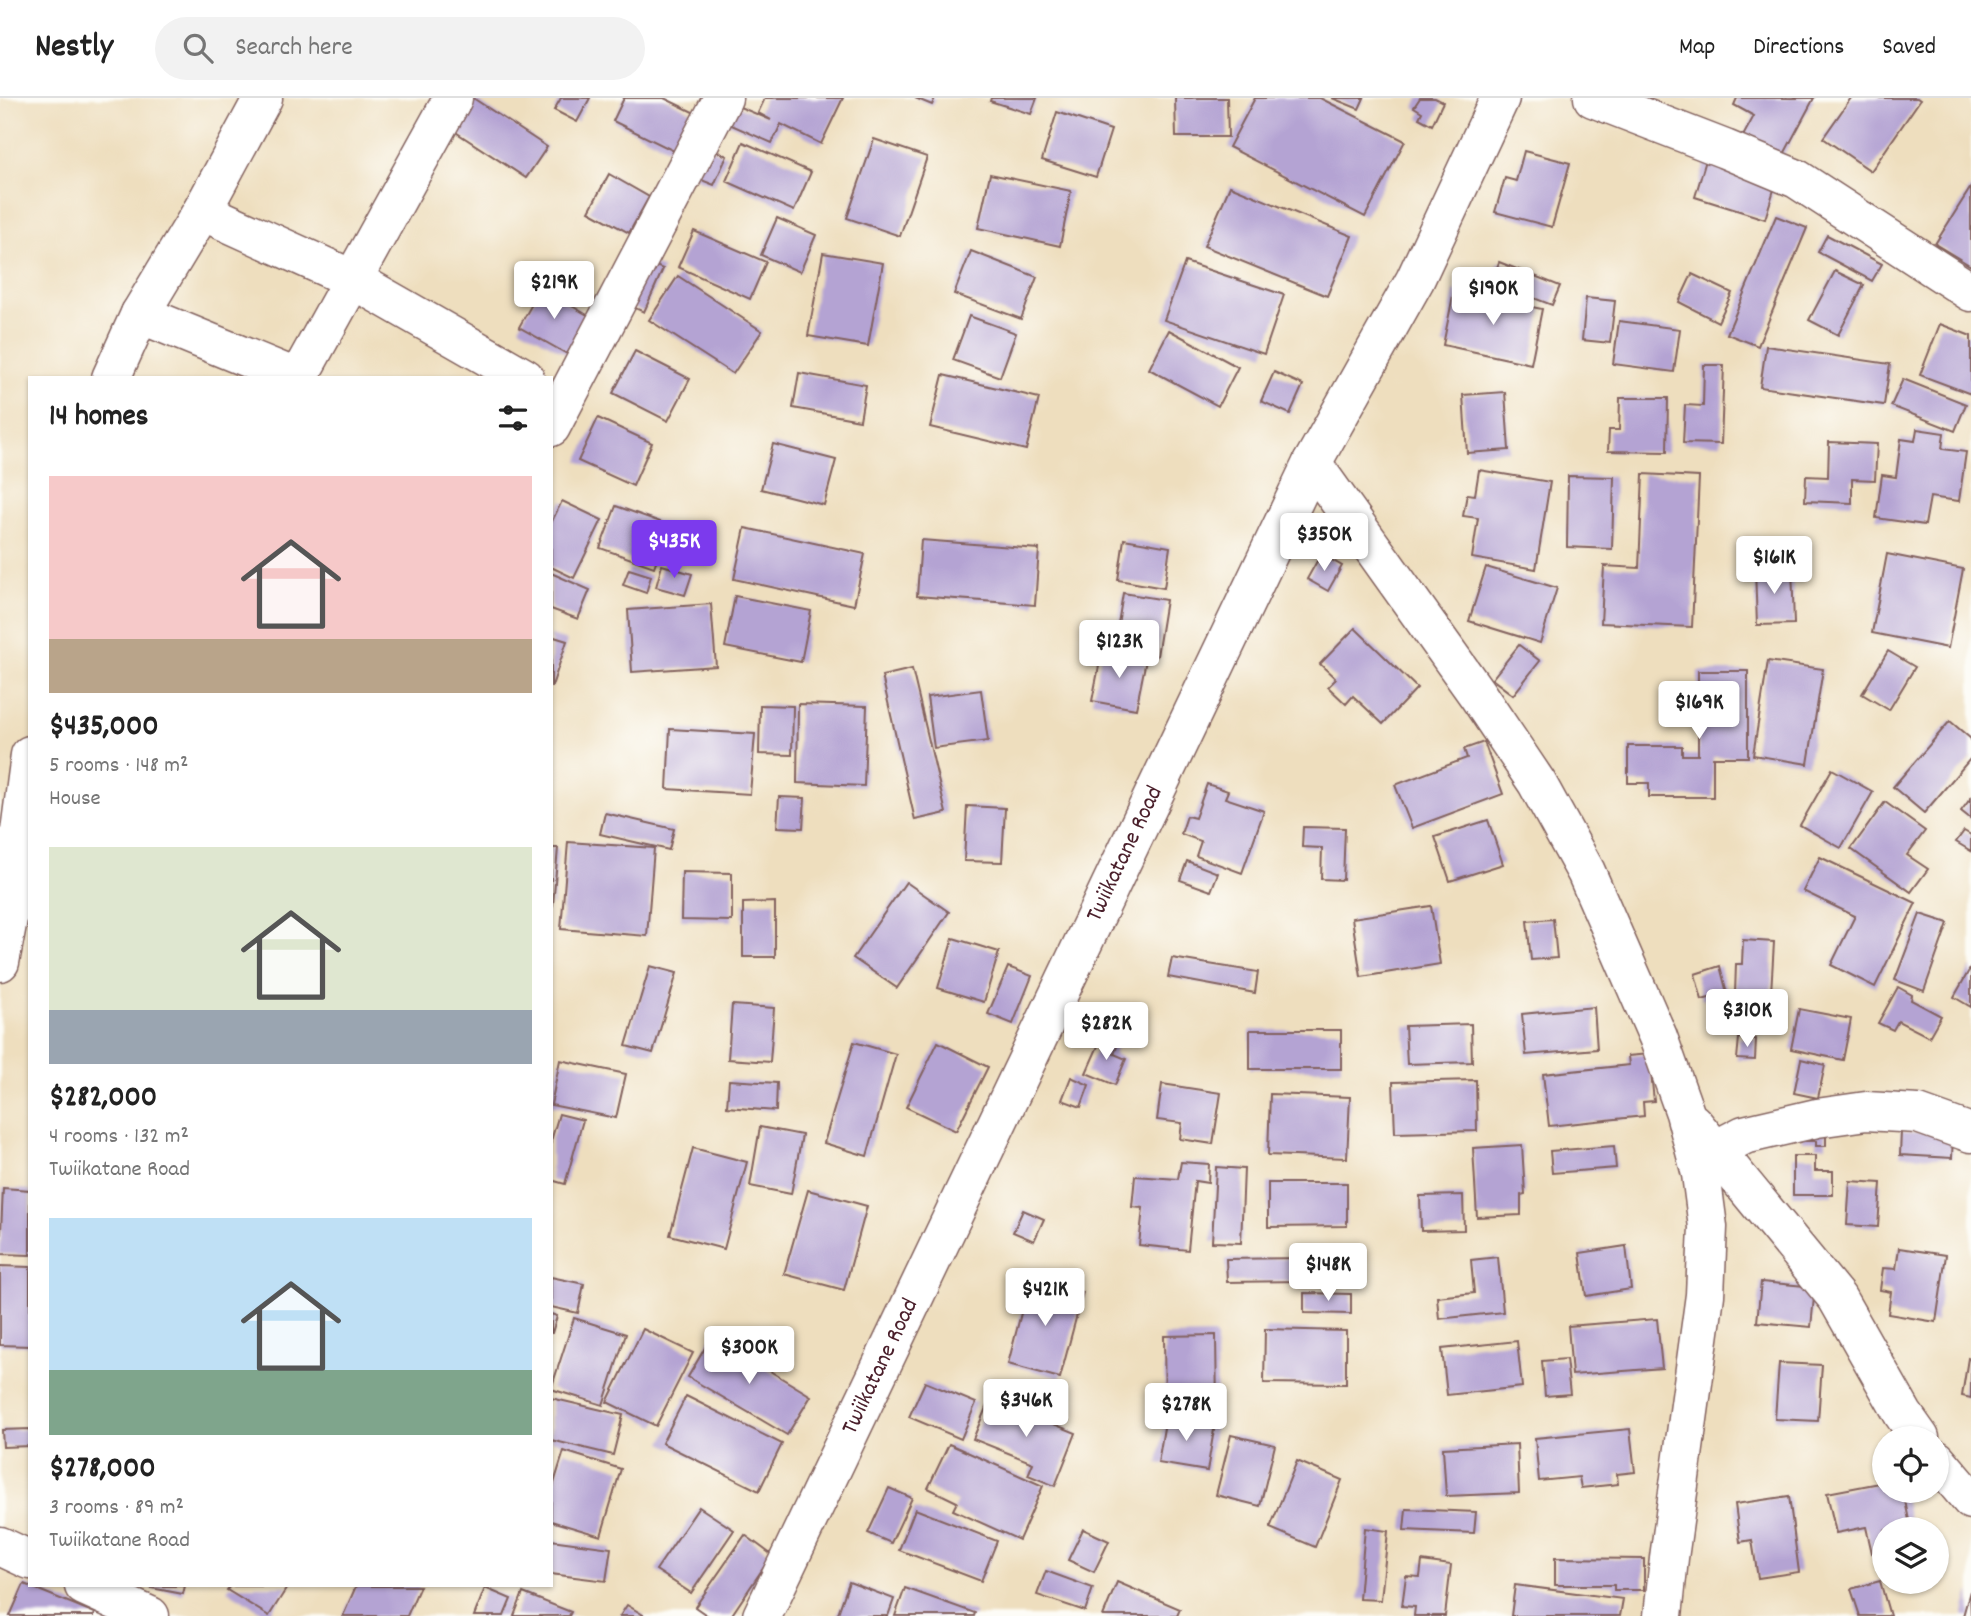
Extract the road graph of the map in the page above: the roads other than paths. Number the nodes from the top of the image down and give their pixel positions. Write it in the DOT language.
graph roads {
  1 [pos="263,98"];
  2 [pos="453,98"];
  3 [pos="723,98"];
  4 [pos="1500,98"];
  5 [pos="1593,98"];
  6 [pos="202,211"];
  7 [pos="352,279"];
  8 [pos="1971,292"];
  9 [pos="140,314"];
  10 [pos="112,376"];
  11 [pos="522,376"];
  12 [pos="556,407"];
  13 [pos="1311,463"];
  14 [pos="28,771"];
  15 [pos="0,962"];
  16 [pos="1685,1113"];
  17 [pos="1971,1133"];
  18 [pos="1715,1150"];
  19 [pos="1912,1426"];
  20 [pos="1949,1474"];
  21 [pos="1971,1500"];
  22 [pos="0,1546"];
  23 [pos="28,1559"];
  24 [pos="87,1587"];
  25 [pos="150,1616"];
  26 [pos="762,1616"];
  27 [pos="1663,1616"];
  1 -- 6 [label="street"];
  2 -- 7 [label="street"];
  3 -- 12 [label="street"];
  4 -- 13 [label="street, Twiikatane Road"];
  5 -- 8 [label="street"];
  6 -- 7 [label="street"];
  6 -- 9 [label="street"];
  7 -- 9 [label="street"];
  7 -- 11 [label="street"];
  9 -- 10 [label="street"];
  13 -- 16 [label="street"];
  13 -- 26 [label="street, Twiikatane Road"];
  14 -- 15 [label="street"];
  16 -- 18 [label="street"];
  16 -- 27 [label="street"];
  17 -- 18 [label="street"];
  18 -- 19 [label="street"];
  20 -- 21 [label="street"];
  22 -- 23 [label="street"];
  24 -- 25 [label="street"];
}
